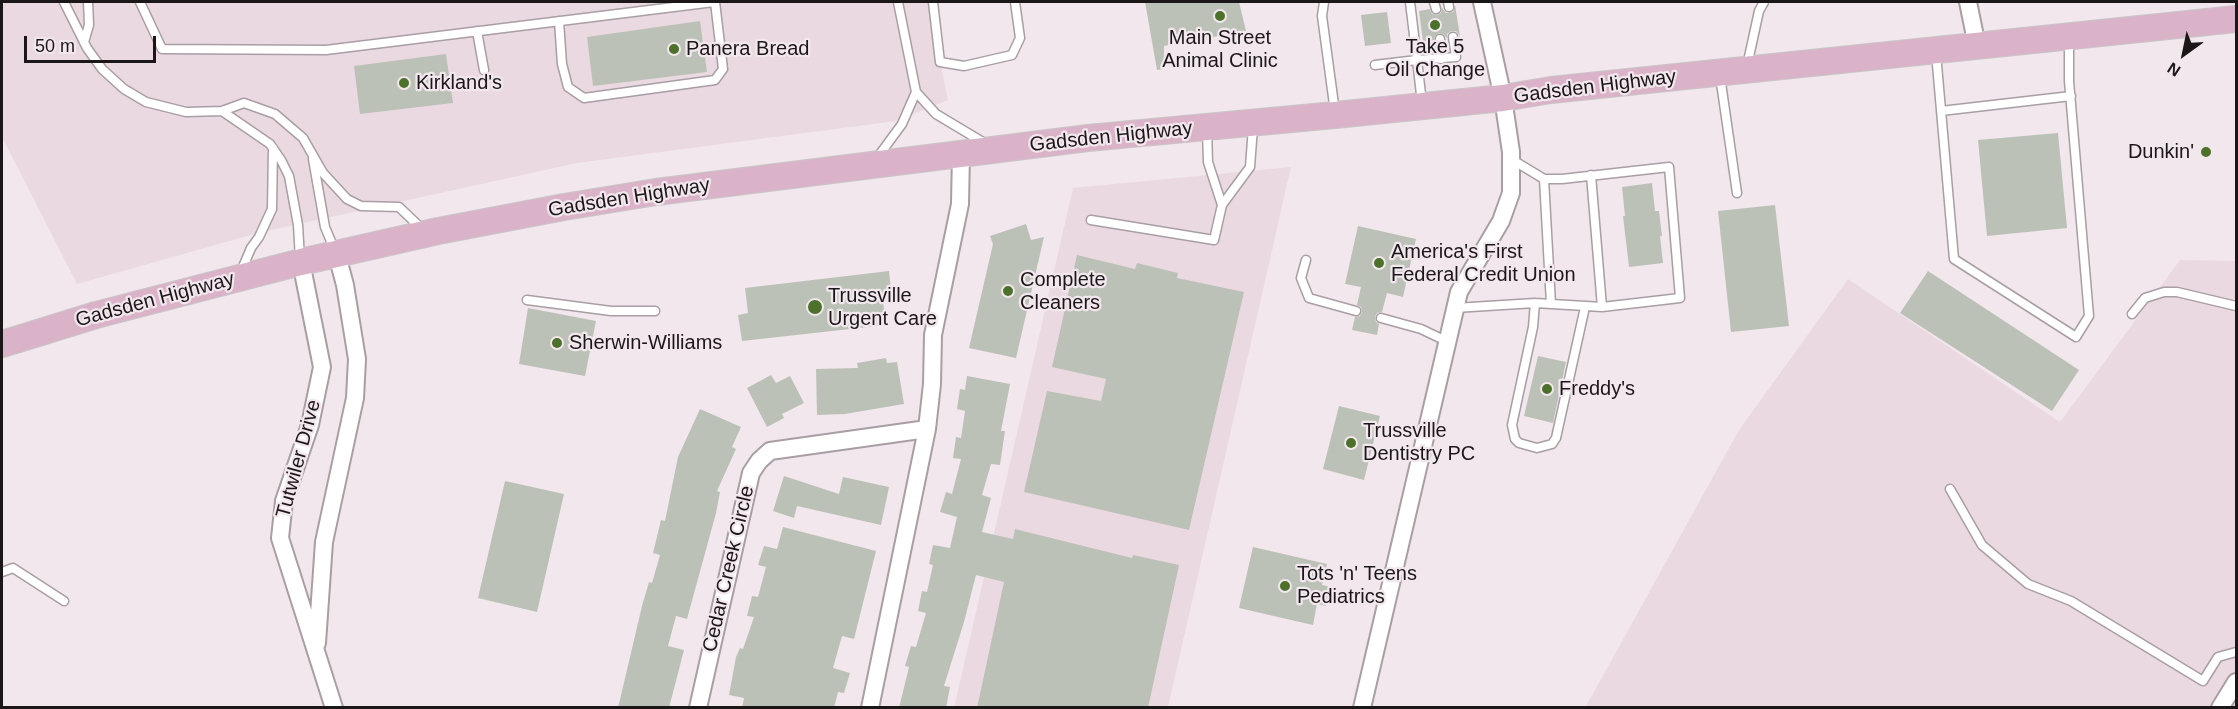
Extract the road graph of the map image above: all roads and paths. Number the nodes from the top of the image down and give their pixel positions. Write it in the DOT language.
graph roads {
  1 [pos="64,2"];
  2 [pos="88,2"];
  3 [pos="140,2"];
  4 [pos="714,2"];
  5 [pos="898,2"];
  6 [pos="933,2"];
  7 [pos="1015,2"];
  8 [pos="1324,2"];
  9 [pos="1410,2"];
  10 [pos="1482,2"];
  11 [pos="1764,2"];
  12 [pos="1968,2"];
  13 [pos="2236,19"];
  14 [pos="559,21"];
  15 [pos="477,31"];
  16 [pos="2068,36"];
  17 [pos="1453,37"];
  18 [pos="1440,39"];
  19 [pos="84,42"];
  20 [pos="1977,46"];
  21 [pos="1936,50"];
  22 [pos="1442,59"];
  23 [pos="1417,60"];
  24 [pos="1375,65"];
  25 [pos="484,70"];
  26 [pos="1747,70"];
  27 [pos="1720,72"];
  28 [pos="916,92"];
  29 [pos="2071,96"];
  30 [pos="1503,98"];
  31 [pos="1423,106"];
  32 [pos="222,111"];
  33 [pos="1941,111"];
  34 [pos="1335,115"];
  35 [pos="1253,123"];
  36 [pos="1207,127"];
  37 [pos="273,147"];
  38 [pos="996,150"];
  39 [pos="961,154"];
  40 [pos="313,155"];
  41 [pos="1511,159"];
  42 [pos="872,165"];
  43 [pos="1591,175"];
  44 [pos="1544,179"];
  45 [pos="1737,193"];
  46 [pos="1222,205"];
  47 [pos="1091,220"];
  48 [pos="427,234"];
  49 [pos="337,255"];
  50 [pos="1306,260"];
  51 [pos="301,262"];
  52 [pos="239,277"];
  53 [pos="527,300"];
  54 [pos="1535,303"];
  55 [pos="1551,304"];
  56 [pos="2236,306"];
  57 [pos="1585,307"];
  58 [pos="1602,307"];
  59 [pos="1455,308"];
  60 [pos="655,311"];
  61 [pos="1356,311"];
  62 [pos="2132,314"];
  63 [pos="1381,318"];
  64 [pos="1446,341"];
  65 [pos="2,344"];
  66 [pos="927,429"];
  67 [pos="1950,489"];
  68 [pos="2,572"];
  69 [pos="64,601"];
  70 [pos="2236,652"];
  71 [pos="316,653"];
  72 [pos="2236,682"];
  73 [pos="334,708"];
  74 [pos="698,708"];
  75 [pos="870,708"];
  76 [pos="1362,708"];
  77 [pos="2220,708"];
  1 -- 19 [label="lane"];
  2 -- 19 [label="lane"];
  3 -- 15 [label="lane"];
  4 -- 14 [label="lane"];
  4 -- 14 [label="lane"];
  5 -- 28 [label="lane"];
  6 -- 7 [label="lane"];
  8 -- 34 [label="lane"];
  9 -- 23 [label="lane"];
  10 -- 30 [label="street"];
  11 -- 26 [label="lane"];
  12 -- 20 [label="street"];
  13 -- 16 [label="main road, Gadsden Highway"];
  14 -- 15 [label="lane"];
  15 -- 25 [label="lane"];
  16 -- 20 [label="main road, Gadsden Highway"];
  16 -- 29 [label="lane"];
  17 -- 22 [label="lane"];
  18 -- 22 [label="lane"];
  19 -- 32 [label="lane"];
  20 -- 21 [label="main road, Gadsden Highway"];
  21 -- 26 [label="main road, Gadsden Highway"];
  21 -- 33 [label="lane"];
  22 -- 23 [label="lane"];
  23 -- 24 [label="lane"];
  23 -- 31 [label="lane"];
  26 -- 27 [label="main road, Gadsden Highway"];
  27 -- 30 [label="main road, Gadsden Highway"];
  27 -- 45 [label="lane"];
  28 -- 38 [label="lane"];
  28 -- 42 [label="lane"];
  29 -- 33 [label="lane"];
  29 -- 33 [label="lane"];
  30 -- 31 [label="main road, Gadsden Highway"];
  30 -- 41 [label="street"];
  31 -- 34 [label="main road, Gadsden Highway"];
  32 -- 37 [label="lane"];
  32 -- 40 [label="lane"];
  34 -- 35 [label="main road, Gadsden Highway"];
  35 -- 36 [label="main road, Gadsden Highway"];
  35 -- 46 [label="lane"];
  36 -- 38 [label="main road, Gadsden Highway"];
  36 -- 46 [label="lane"];
  37 -- 51 [label="lane"];
  37 -- 52 [label="lane"];
  38 -- 39 [label="main road, Gadsden Highway"];
  39 -- 42 [label="main road, Gadsden Highway"];
  39 -- 66 [label="street"];
  40 -- 48 [label="lane"];
  40 -- 49 [label="lane"];
  41 -- 44 [label="lane"];
  41 -- 59 [label="street"];
  42 -- 48 [label="main road, Gadsden Highway"];
  43 -- 44 [label="lane"];
  43 -- 58 [label="lane"];
  43 -- 58 [label="lane"];
  44 -- 55 [label="lane"];
  46 -- 47 [label="lane"];
  48 -- 49 [label="main road, Gadsden Highway"];
  49 -- 51 [label="main road, Gadsden Highway"];
  49 -- 71 [label="street, Tutwiler Drive"];
  50 -- 61 [label="lane"];
  51 -- 52 [label="main road, Gadsden Highway"];
  51 -- 71 [label="street, Tutwiler Drive"];
  52 -- 65 [label="main road, Gadsden Highway"];
  53 -- 60 [label="lane"];
  54 -- 55 [label="lane"];
  54 -- 57 [label="lane"];
  54 -- 59 [label="lane"];
  55 -- 57 [label="lane"];
  56 -- 62 [label="lane"];
  57 -- 58 [label="lane"];
  59 -- 64 [label="street"];
  63 -- 64 [label="lane"];
  64 -- 76 [label="street"];
  66 -- 74 [label="street, Cedar Creek Circle"];
  66 -- 75 [label="street"];
  67 -- 70 [label="lane"];
  68 -- 69 [label="lane"];
  71 -- 73 [label="street, Tutwiler Drive"];
  72 -- 77 [label="street"];
}
